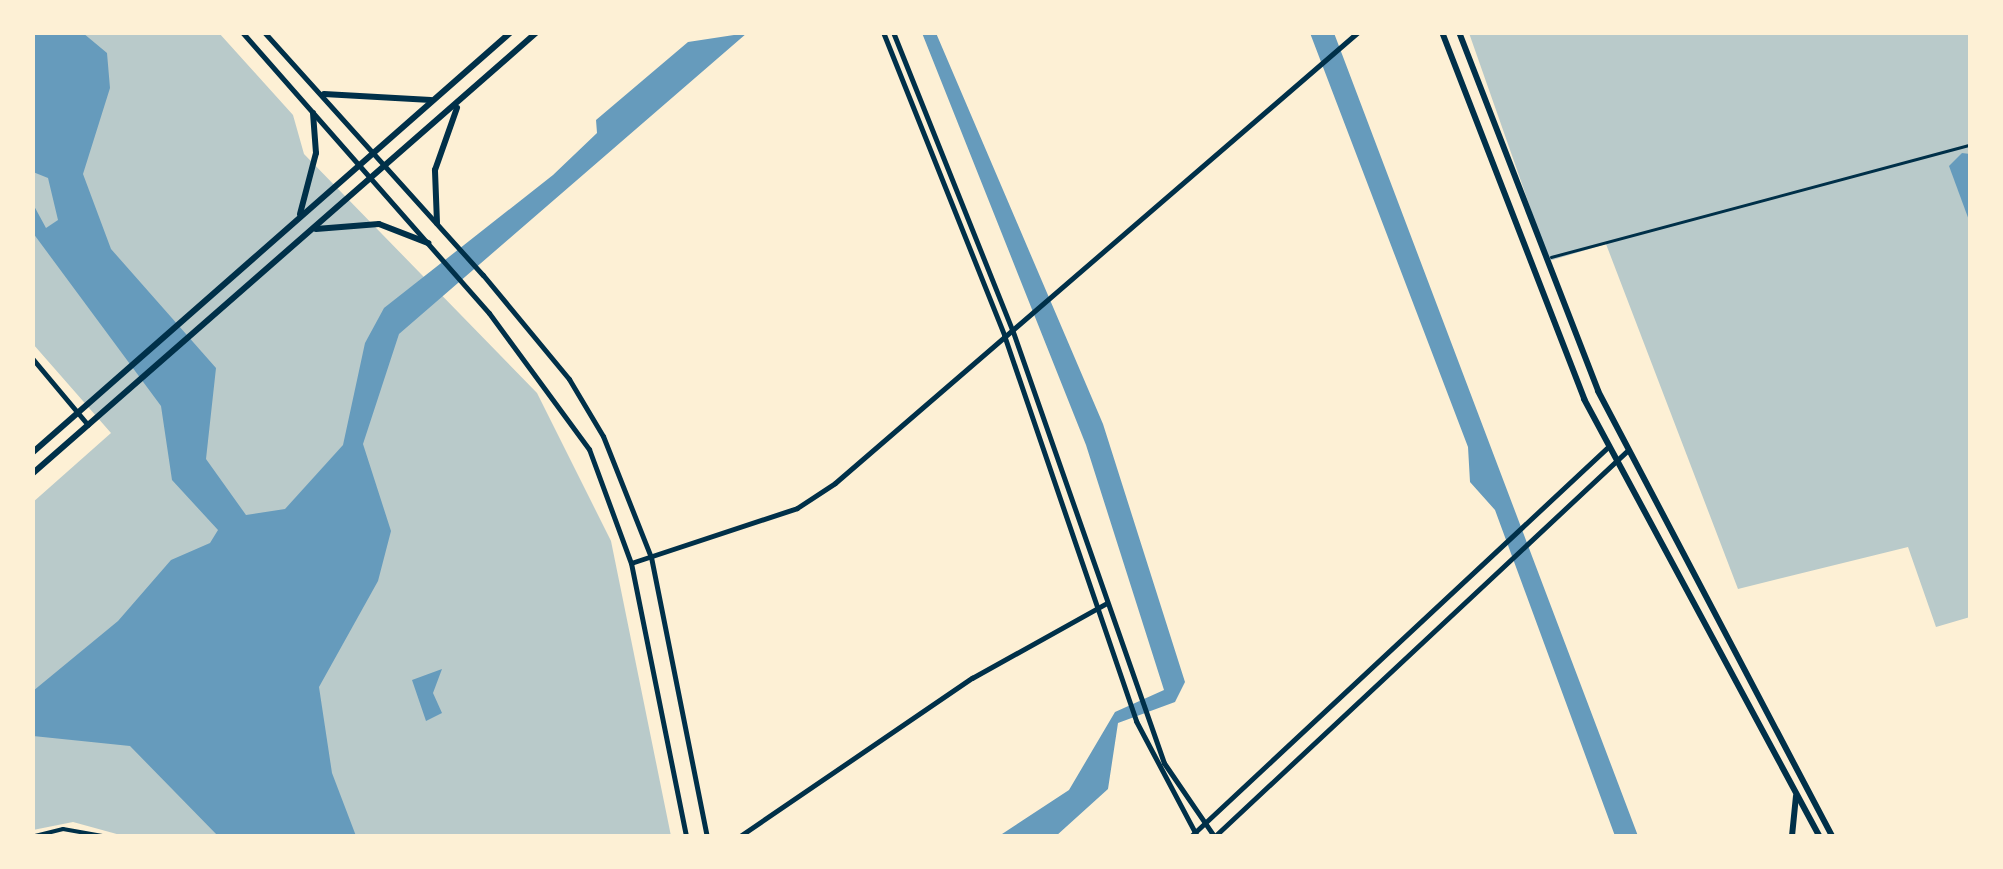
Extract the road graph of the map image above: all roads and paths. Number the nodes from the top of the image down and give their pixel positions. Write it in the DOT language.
graph roads {
  1 [pos="242,32"];
  2 [pos="264,32"];
  3 [pos="511,32"];
  4 [pos="537,32"];
  5 [pos="884,32"];
  6 [pos="893,32"];
  7 [pos="1358,32"];
  8 [pos="1442,32"];
  9 [pos="1458,32"];
  10 [pos="324,94"];
  11 [pos="432,100"];
  12 [pos="459,103"];
  13 [pos="313,113"];
  14 [pos="1970,145"];
  15 [pos="372,152"];
  16 [pos="358,163"];
  17 [pos="387,167"];
  18 [pos="372,179"];
  19 [pos="298,218"];
  20 [pos="437,223"];
  21 [pos="314,230"];
  22 [pos="428,243"];
  23 [pos="1544,258"];
  24 [pos="1012,328"];
  25 [pos="1004,335"];
  26 [pos="32,358"];
  27 [pos="78,414"];
  28 [pos="88,425"];
  29 [pos="1621,437"];
  30 [pos="1608,447"];
  31 [pos="1628,451"];
  32 [pos="32,453"];
  33 [pos="1615,462"];
  34 [pos="32,474"];
  35 [pos="651,557"];
  36 [pos="631,563"];
  37 [pos="1108,603"];
  38 [pos="1097,606"];
  39 [pos="1796,796"];
  40 [pos="1204,824"];
  41 [pos="1194,835"];
  42 [pos="34,836"];
  43 [pos="102,836"];
  44 [pos="686,836"];
  45 [pos="707,836"];
  46 [pos="740,836"];
  47 [pos="1215,836"];
  48 [pos="1792,836"];
  49 [pos="1820,836"];
  50 [pos="1830,836"];
  1 -- 13 [label="street"];
  2 -- 10 [label="street"];
  3 -- 11 [label="main road"];
  4 -- 12 [label="main road"];
  5 -- 25 [label="street"];
  6 -- 24 [label="street"];
  7 -- 24 [label="street"];
  8 -- 30 [label="main road"];
  9 -- 23 [label="main road"];
  10 -- 11 [label="main road"];
  10 -- 15 [label="street"];
  11 -- 15 [label="main road"];
  12 -- 17 [label="main road"];
  12 -- 20 [label="main road"];
  13 -- 16 [label="street"];
  13 -- 19 [label="main road"];
  14 -- 23 [label="street"];
  15 -- 16 [label="main road"];
  15 -- 17 [label="street"];
  16 -- 18 [label="street"];
  16 -- 19 [label="main road"];
  17 -- 18 [label="main road"];
  17 -- 20 [label="street"];
  18 -- 21 [label="main road"];
  18 -- 22 [label="street"];
  19 -- 27 [label="main road"];
  20 -- 35 [label="street"];
  21 -- 22 [label="main road"];
  21 -- 28 [label="main road"];
  22 -- 36 [label="street"];
  23 -- 29 [label="main road"];
  24 -- 25 [label="street"];
  24 -- 37 [label="street"];
  25 -- 35 [label="street"];
  25 -- 38 [label="street"];
  26 -- 27 [label="street"];
  27 -- 28 [label="street"];
  27 -- 32 [label="main road"];
  28 -- 34 [label="main road"];
  29 -- 30 [label="street"];
  29 -- 31 [label="main road"];
  30 -- 33 [label="main road"];
  30 -- 40 [label="street"];
  31 -- 33 [label="street"];
  31 -- 50 [label="main road"];
  33 -- 39 [label="main road"];
  33 -- 47 [label="street"];
  35 -- 36 [label="street"];
  35 -- 45 [label="street"];
  36 -- 44 [label="street"];
  37 -- 38 [label="street"];
  37 -- 40 [label="street"];
  38 -- 41 [label="street"];
  38 -- 46 [label="street"];
  39 -- 48 [label="main road"];
  39 -- 49 [label="main road"];
  40 -- 41 [label="street"];
  40 -- 47 [label="street"];
  42 -- 43 [label="street"];
}
